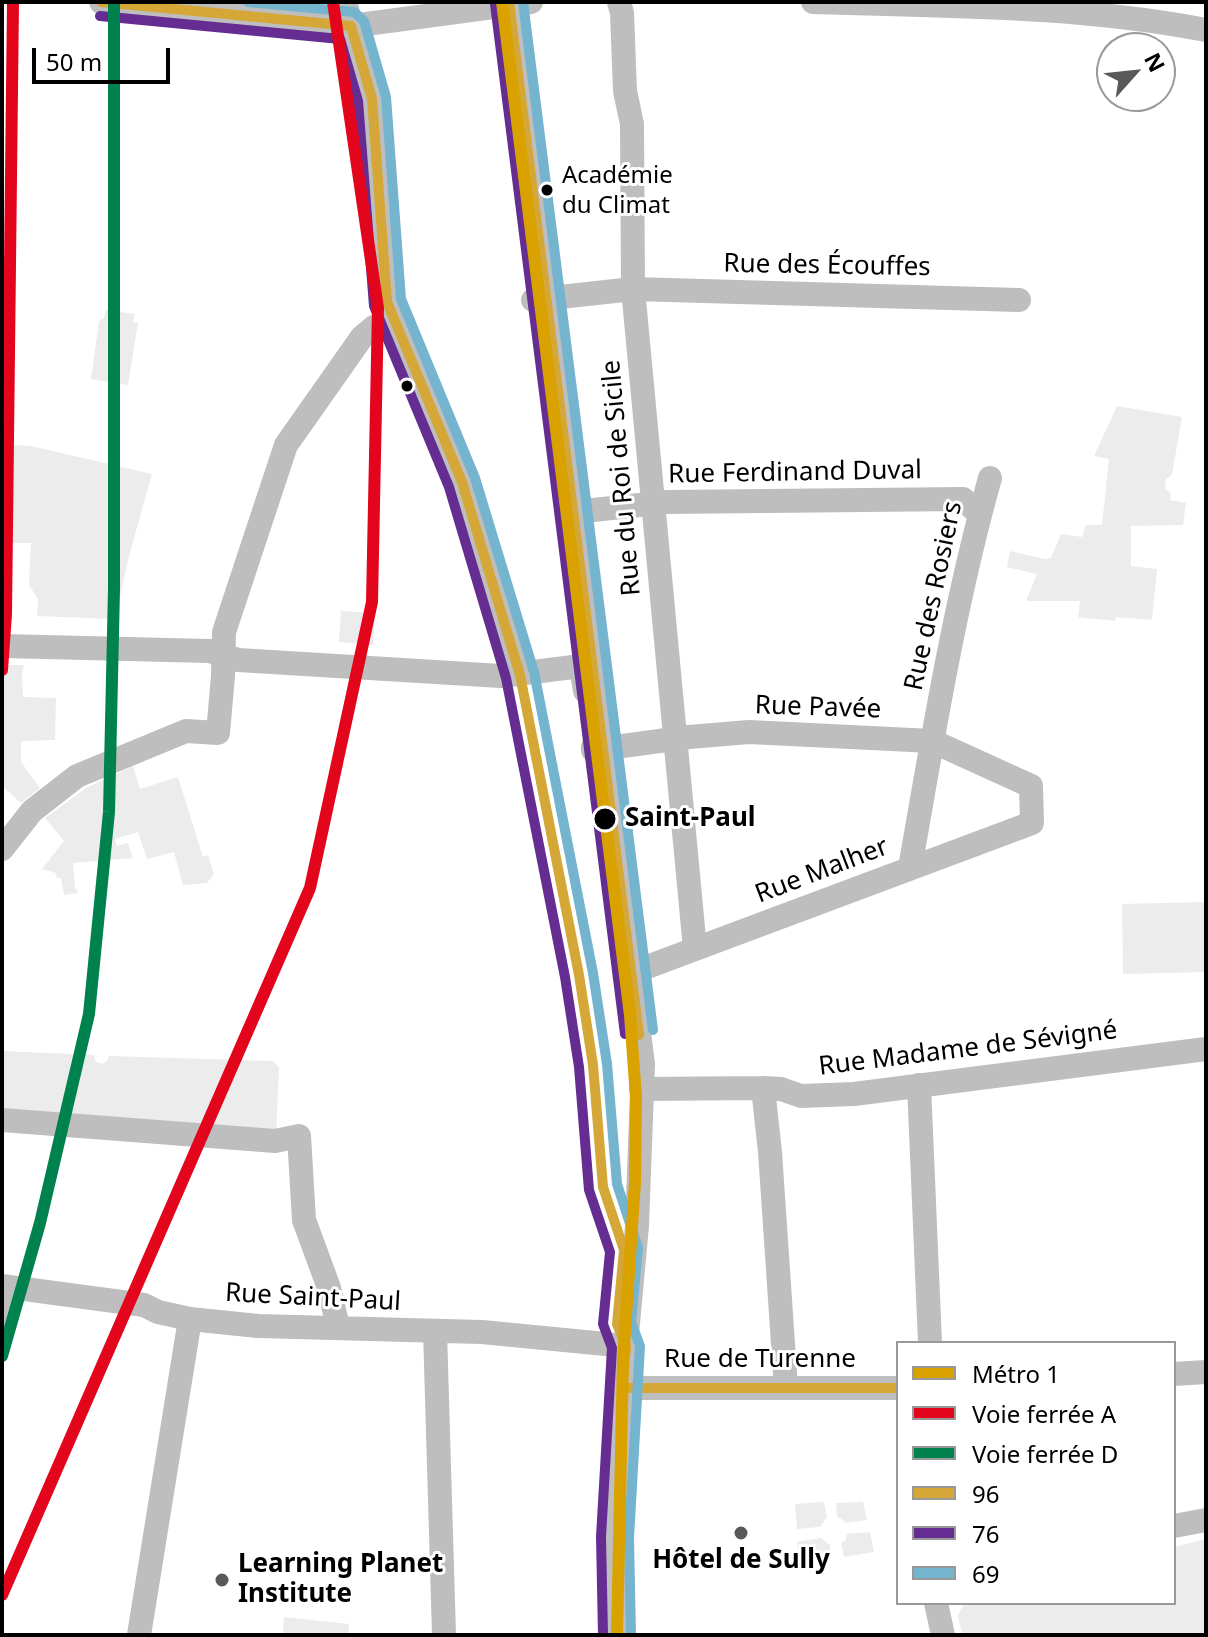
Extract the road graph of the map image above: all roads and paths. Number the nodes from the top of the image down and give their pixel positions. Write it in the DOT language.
graph roads {
  1 [pos="101,2"];
  2 [pos="345,2"];
  3 [pos="619,2"];
  4 [pos="813,2"];
  5 [pos="512,4"];
  6 [pos="941,4"];
  7 [pos="351,26"];
  8 [pos="1206,30"];
  9 [pos="633,289"];
  10 [pos="540,299"];
  11 [pos="1019,300"];
  12 [pos="393,319"];
  13 [pos="990,478"];
  14 [pos="653,503"];
  15 [pos="575,512"];
  16 [pos="980,515"];
  17 [pos="2,646"];
  18 [pos="223,655"];
  19 [pos="520,675"];
  20 [pos="674,740"];
  21 [pos="932,741"];
  22 [pos="598,749"];
  23 [pos="1032,823"];
  24 [pos="2,849"];
  25 [pos="910,868"];
  26 [pos="695,949"];
  27 [pos="631,973"];
  28 [pos="1206,1049"];
  29 [pos="919,1085"];
  30 [pos="763,1088"];
  31 [pos="641,1089"];
  32 [pos="2,1120"];
  33 [pos="5,1286"];
  34 [pos="2,1315"];
  35 [pos="190,1319"];
  36 [pos="338,1327"];
  37 [pos="435,1331"];
  38 [pos="930,1341"];
  39 [pos="626,1346"];
  40 [pos="1206,1372"];
  41 [pos="1176,1374"];
  42 [pos="622,1388"];
  43 [pos="786,1388"];
  44 [pos="896,1388"];
  45 [pos="1206,1520"];
  46 [pos="1176,1526"];
  47 [pos="936,1605"];
  48 [pos="139,1635"];
  49 [pos="444,1635"];
  50 [pos="617,1635"];
  51 [pos="943,1635"];
  1 -- 7 [label="street"];
  2 -- 7 [label="street"];
  3 -- 9 [label="street, Rue du Roi de Sicile"];
  4 -- 6 [label="street"];
  5 -- 7 [label="street"];
  5 -- 10 [label="street"];
  6 -- 8 [label="street"];
  7 -- 12 [label="street"];
  9 -- 10 [label="street, Rue des Écouffes"];
  9 -- 11 [label="street, Rue des Écouffes"];
  9 -- 14 [label="street, Rue du Roi de Sicile"];
  10 -- 15 [label="street"];
  12 -- 18 [label="street"];
  12 -- 19 [label="street"];
  13 -- 16 [label="street, Rue des Rosiers"];
  14 -- 15 [label="street, Rue Ferdinand Duval"];
  14 -- 16 [label="street, Rue Ferdinand Duval"];
  14 -- 20 [label="street, Rue du Roi de Sicile"];
  15 -- 22 [label="street"];
  16 -- 21 [label="street, Rue des Rosiers"];
  17 -- 18 [label="street"];
  18 -- 19 [label="street"];
  18 -- 24 [label="street"];
  19 -- 22 [label="street"];
  20 -- 21 [label="street, Rue Pavée"];
  20 -- 22 [label="street, Rue Pavée"];
  20 -- 26 [label="street, Rue du Roi de Sicile"];
  21 -- 23 [label="street, Rue Pavée"];
  21 -- 25 [label="street, Rue des Rosiers"];
  22 -- 27 [label="street"];
  23 -- 25 [label="street, Rue Malher"];
  25 -- 26 [label="street, Rue Malher"];
  26 -- 27 [label="street, Rue Malher"];
  27 -- 31 [label="street"];
  28 -- 29 [label="street, Rue Madame de Sévigné"];
  29 -- 30 [label="street, Rue Madame de Sévigné"];
  29 -- 38 [label="street"];
  30 -- 31 [label="street, Rue Madame de Sévigné"];
  30 -- 43 [label="street"];
  31 -- 39 [label="street"];
  32 -- 36 [label="street"];
  33 -- 34 [label="street"];
  33 -- 35 [label="street, Rue Saint-Paul"];
  35 -- 36 [label="street, Rue Saint-Paul"];
  35 -- 48 [label="street"];
  36 -- 37 [label="street, Rue Saint-Paul"];
  37 -- 39 [label="street, Rue Saint-Paul"];
  37 -- 49 [label="street"];
  39 -- 42 [label="street"];
  40 -- 41 [label="street"];
  42 -- 43 [label="street, Rue de Turenne"];
  42 -- 50 [label="street"];
  43 -- 44 [label="street, Rue de Turenne"];
  45 -- 46 [label="street"];
  47 -- 51 [label="street"];
}
